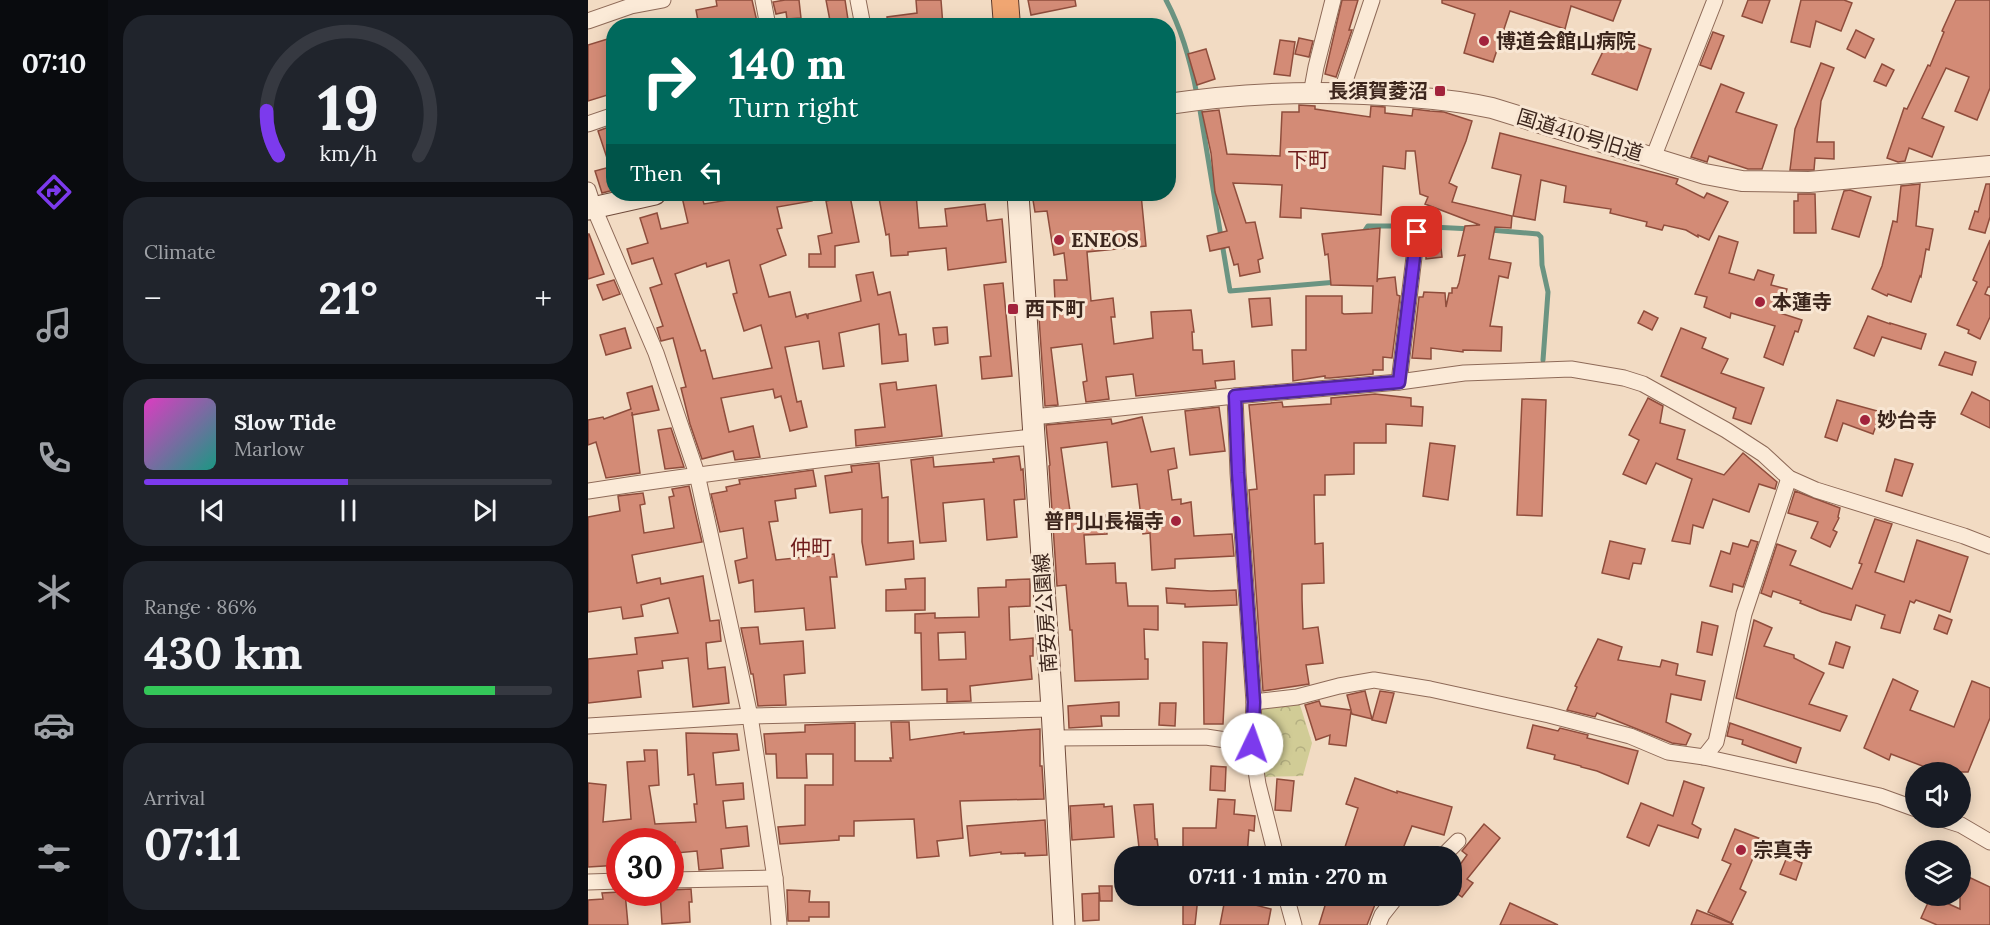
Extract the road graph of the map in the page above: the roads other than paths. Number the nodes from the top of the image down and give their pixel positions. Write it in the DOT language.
graph roads {
  1 [pos="663,0"];
  2 [pos="763,0"];
  3 [pos="858,0"];
  4 [pos="1005,0"];
  5 [pos="1333,0"];
  6 [pos="1372,0"];
  7 [pos="1715,0"];
  8 [pos="766,18"];
  9 [pos="861,18"];
  10 [pos="1006,18"];
  11 [pos="588,21"];
  12 [pos="1341,93"];
  13 [pos="1311,94"];
  14 [pos="1176,103"];
  15 [pos="606,118"];
  16 [pos="588,124"];
  17 [pos="1653,158"];
  18 [pos="1990,166"];
  19 [pos="606,200"];
  20 [pos="1018,201"];
  21 [pos="590,202"];
  22 [pos="1417,232"];
  23 [pos="1399,382"];
  24 [pos="1235,396"];
  25 [pos="1033,427"];
  26 [pos="697,474"];
  27 [pos="1789,478"];
  28 [pos="588,491"];
  29 [pos="1990,546"];
  30 [pos="1254,702"];
  31 [pos="1052,709"];
  32 [pos="750,716"];
  33 [pos="588,726"];
  34 [pos="1053,738"];
  35 [pos="1252,744"];
  36 [pos="1704,757"];
  37 [pos="1905,805"];
  38 [pos="1966,828"];
  39 [pos="1458,841"];
  40 [pos="1990,842"];
  41 [pos="1273,846"];
  42 [pos="1453,846"];
  43 [pos="775,878"];
  44 [pos="684,880"];
  45 [pos="606,881"];
  46 [pos="588,882"];
  47 [pos="1288,906"];
  48 [pos="1389,906"];
  49 [pos="779,925"];
  50 [pos="1064,925"];
  51 [pos="1293,925"];
  52 [pos="1378,925"];
  1 -- 11 [label="street"];
  2 -- 8 [label="street"];
  3 -- 9 [label="street"];
  4 -- 10 [label="highway"];
  5 -- 13 [label="street"];
  6 -- 12 [label="street"];
  7 -- 17 [label="street"];
  12 -- 13 [label="street, 国道410号旧道"];
  12 -- 17 [label="street, 国道410号旧道"];
  13 -- 14 [label="street, 国道410号旧道"];
  15 -- 16 [label="street"];
  17 -- 18 [label="street, 国道410号旧道"];
  19 -- 21 [label="main road"];
  20 -- 25 [label="main road, 南安房公園線"];
  21 -- 26 [label="street"];
  22 -- 23 [label="street"];
  23 -- 24 [label="street"];
  23 -- 27 [label="street"];
  24 -- 25 [label="street"];
  24 -- 30 [label="street"];
  25 -- 26 [label="street"];
  25 -- 31 [label="main road, 南安房公園線"];
  26 -- 28 [label="street"];
  26 -- 32 [label="street"];
  27 -- 29 [label="street"];
  27 -- 36 [label="street"];
  30 -- 35 [label="street"];
  30 -- 36 [label="street"];
  31 -- 32 [label="street"];
  31 -- 34 [label="main road, 南安房公園線"];
  32 -- 33 [label="street"];
  32 -- 43 [label="street"];
  34 -- 35 [label="street"];
  34 -- 50 [label="main road, 南安房公園線"];
  35 -- 41 [label="street"];
  36 -- 37 [label="street"];
  38 -- 40 [label="street"];
  39 -- 42 [label="street"];
  43 -- 44 [label="street"];
  43 -- 49 [label="street"];
  45 -- 46 [label="street"];
  47 -- 51 [label="street"];
  48 -- 52 [label="street"];
}
